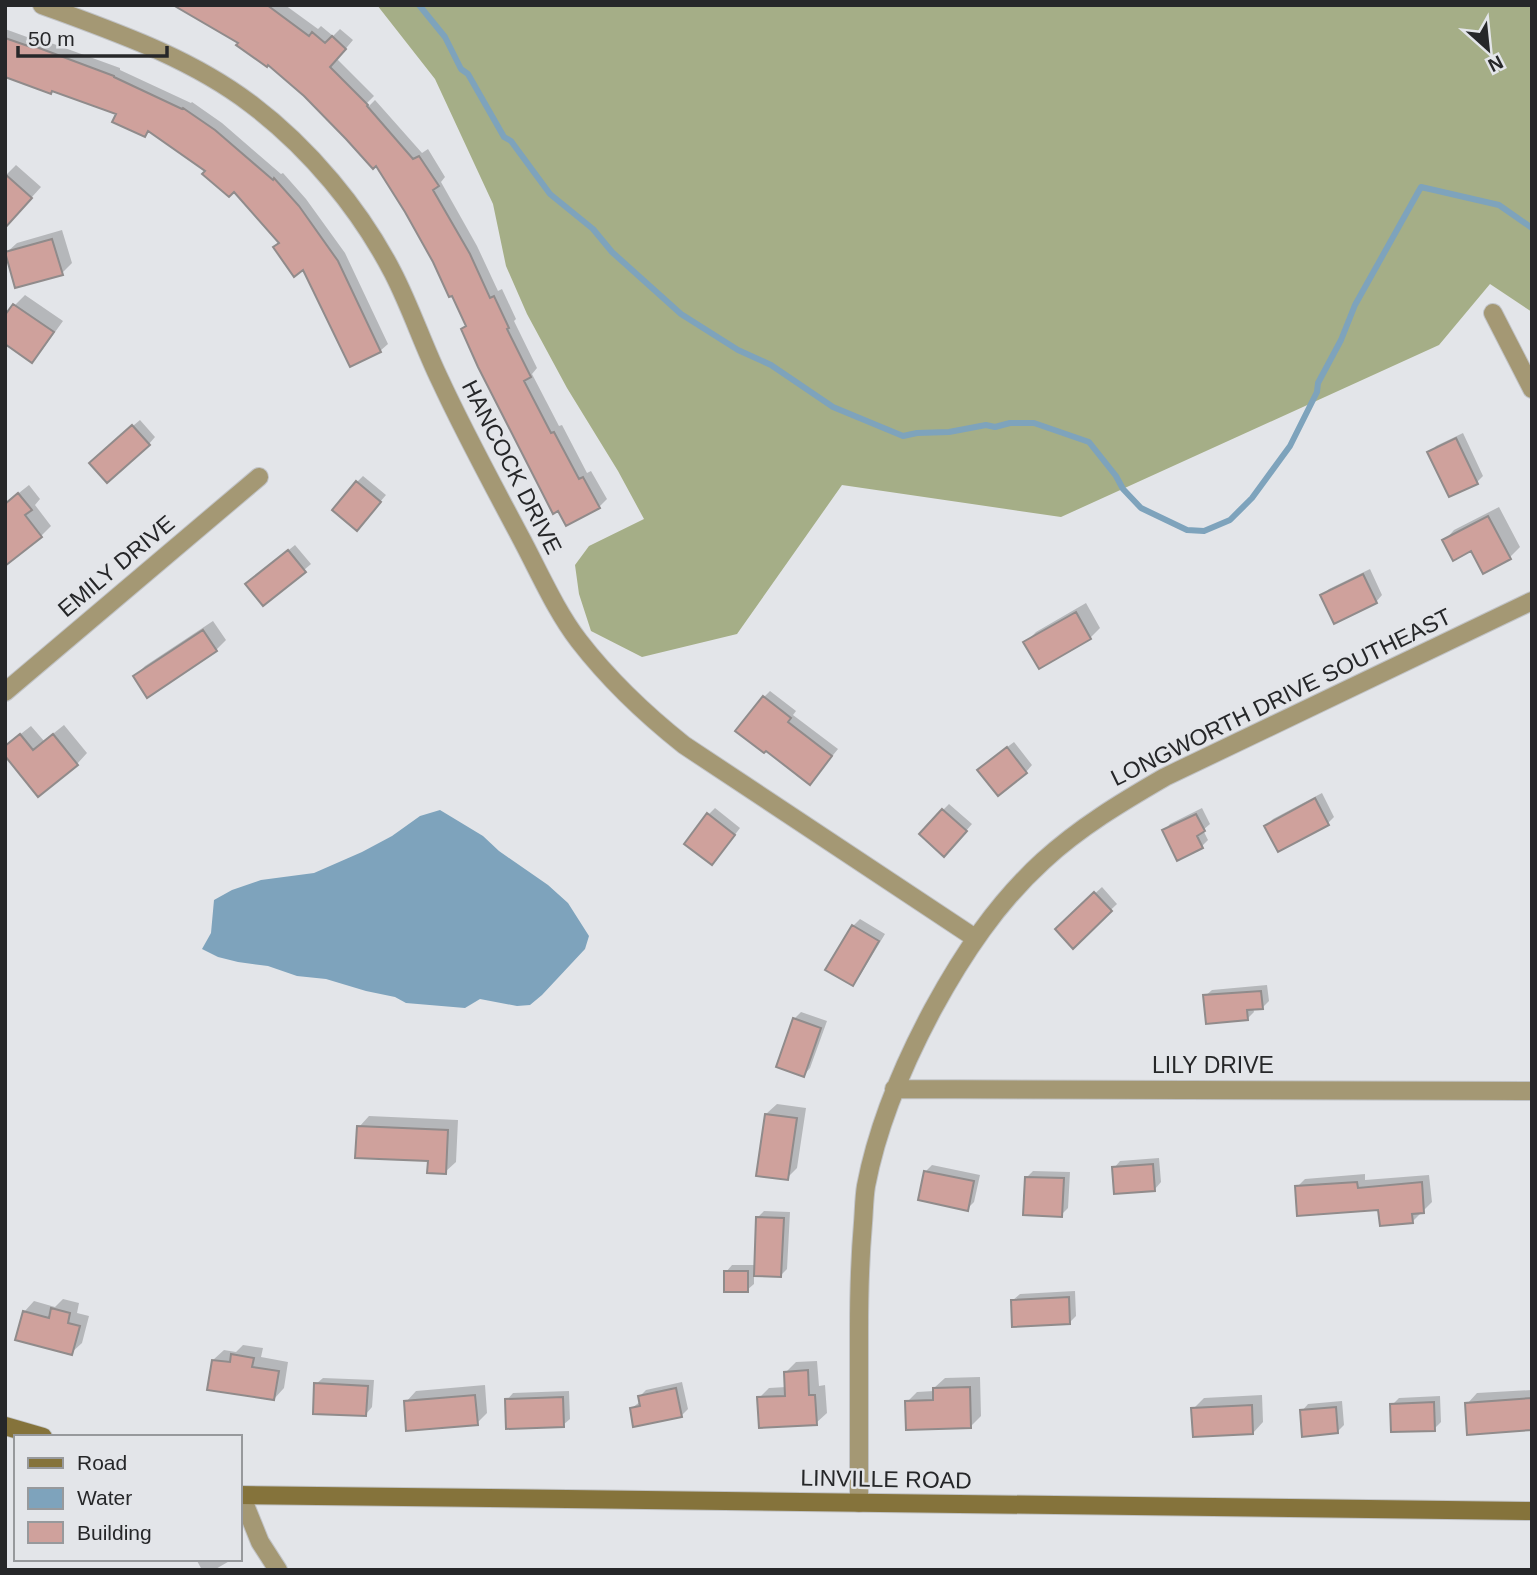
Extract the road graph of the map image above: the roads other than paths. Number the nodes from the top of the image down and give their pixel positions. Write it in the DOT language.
graph roads {
  1 [pos="42,5"];
  2 [pos="1493,313"];
  3 [pos="1532,389"];
  4 [pos="258,477"];
  5 [pos="1532,601"];
  6 [pos="5,692"];
  7 [pos="975,938"];
  8 [pos="894,1089"];
  9 [pos="1532,1091"];
  10 [pos="5,1426"];
  11 [pos="36,1435"];
  12 [pos="242,1495"];
  13 [pos="242,1500"];
  14 [pos="859,1503"];
  15 [pos="1532,1511"];
  16 [pos="278,1570"];
  1 -- 7 [label="street, HANCOCK DRIVE"];
  2 -- 3 [label="street"];
  4 -- 6 [label="street, EMILY DRIVE"];
  5 -- 7 [label="street, LONGWORTH DRIVE SOUTHEAST"];
  7 -- 8 [label="street, LONGWORTH DRIVE SOUTHEAST"];
  8 -- 9 [label="street, LILY DRIVE"];
  8 -- 14 [label="street, LONGWORTH DRIVE SOUTHEAST"];
  10 -- 11 [label="main road"];
  12 -- 14 [label="main road, LINVILLE ROAD"];
  13 -- 16 [label="street"];
  14 -- 15 [label="main road, LINVILLE ROAD"];
}
